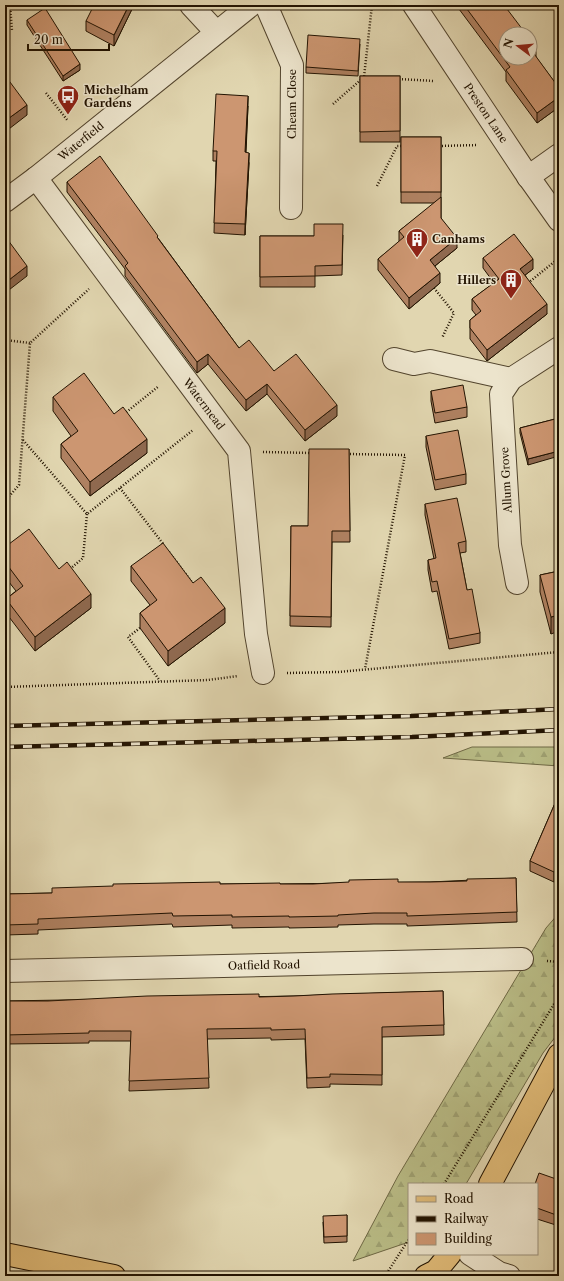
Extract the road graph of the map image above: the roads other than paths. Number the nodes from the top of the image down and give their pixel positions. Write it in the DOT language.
graph roads {
  1 [pos="191,5"];
  2 [pos="251,5"];
  3 [pos="266,5"];
  4 [pos="414,5"];
  5 [pos="216,32"];
  6 [pos="559,155"];
  7 [pos="528,177"];
  8 [pos="36,178"];
  9 [pos="5,201"];
  10 [pos="291,208"];
  11 [pos="559,220"];
  12 [pos="559,348"];
  13 [pos="394,359"];
  14 [pos="511,379"];
  15 [pos="517,583"];
  16 [pos="263,673"];
  17 [pos="522,959"];
  18 [pos="5,972"];
  19 [pos="559,1055"];
  20 [pos="491,1183"];
  21 [pos="5,1254"];
  22 [pos="449,1255"];
  23 [pos="472,1255"];
  24 [pos="502,1275"];
  25 [pos="114,1276"];
  26 [pos="426,1276"];
  1 -- 5 [label="street"];
  2 -- 5 [label="street, Waterfield"];
  3 -- 10 [label="street, Cheam Close"];
  4 -- 7 [label="street, Preston Lane"];
  5 -- 8 [label="street, Waterfield"];
  6 -- 7 [label="street"];
  7 -- 11 [label="street, Preston Lane"];
  8 -- 9 [label="street, Waterfield"];
  8 -- 16 [label="street, Watermead"];
  12 -- 14 [label="street, Allum Grove"];
  13 -- 14 [label="street"];
  14 -- 15 [label="street, Allum Grove"];
  17 -- 18 [label="street, Oatfield Road"];
  19 -- 20 [label="main road"];
  21 -- 25 [label="main road"];
  22 -- 26 [label="main road"];
  23 -- 24 [label="street"];
}
